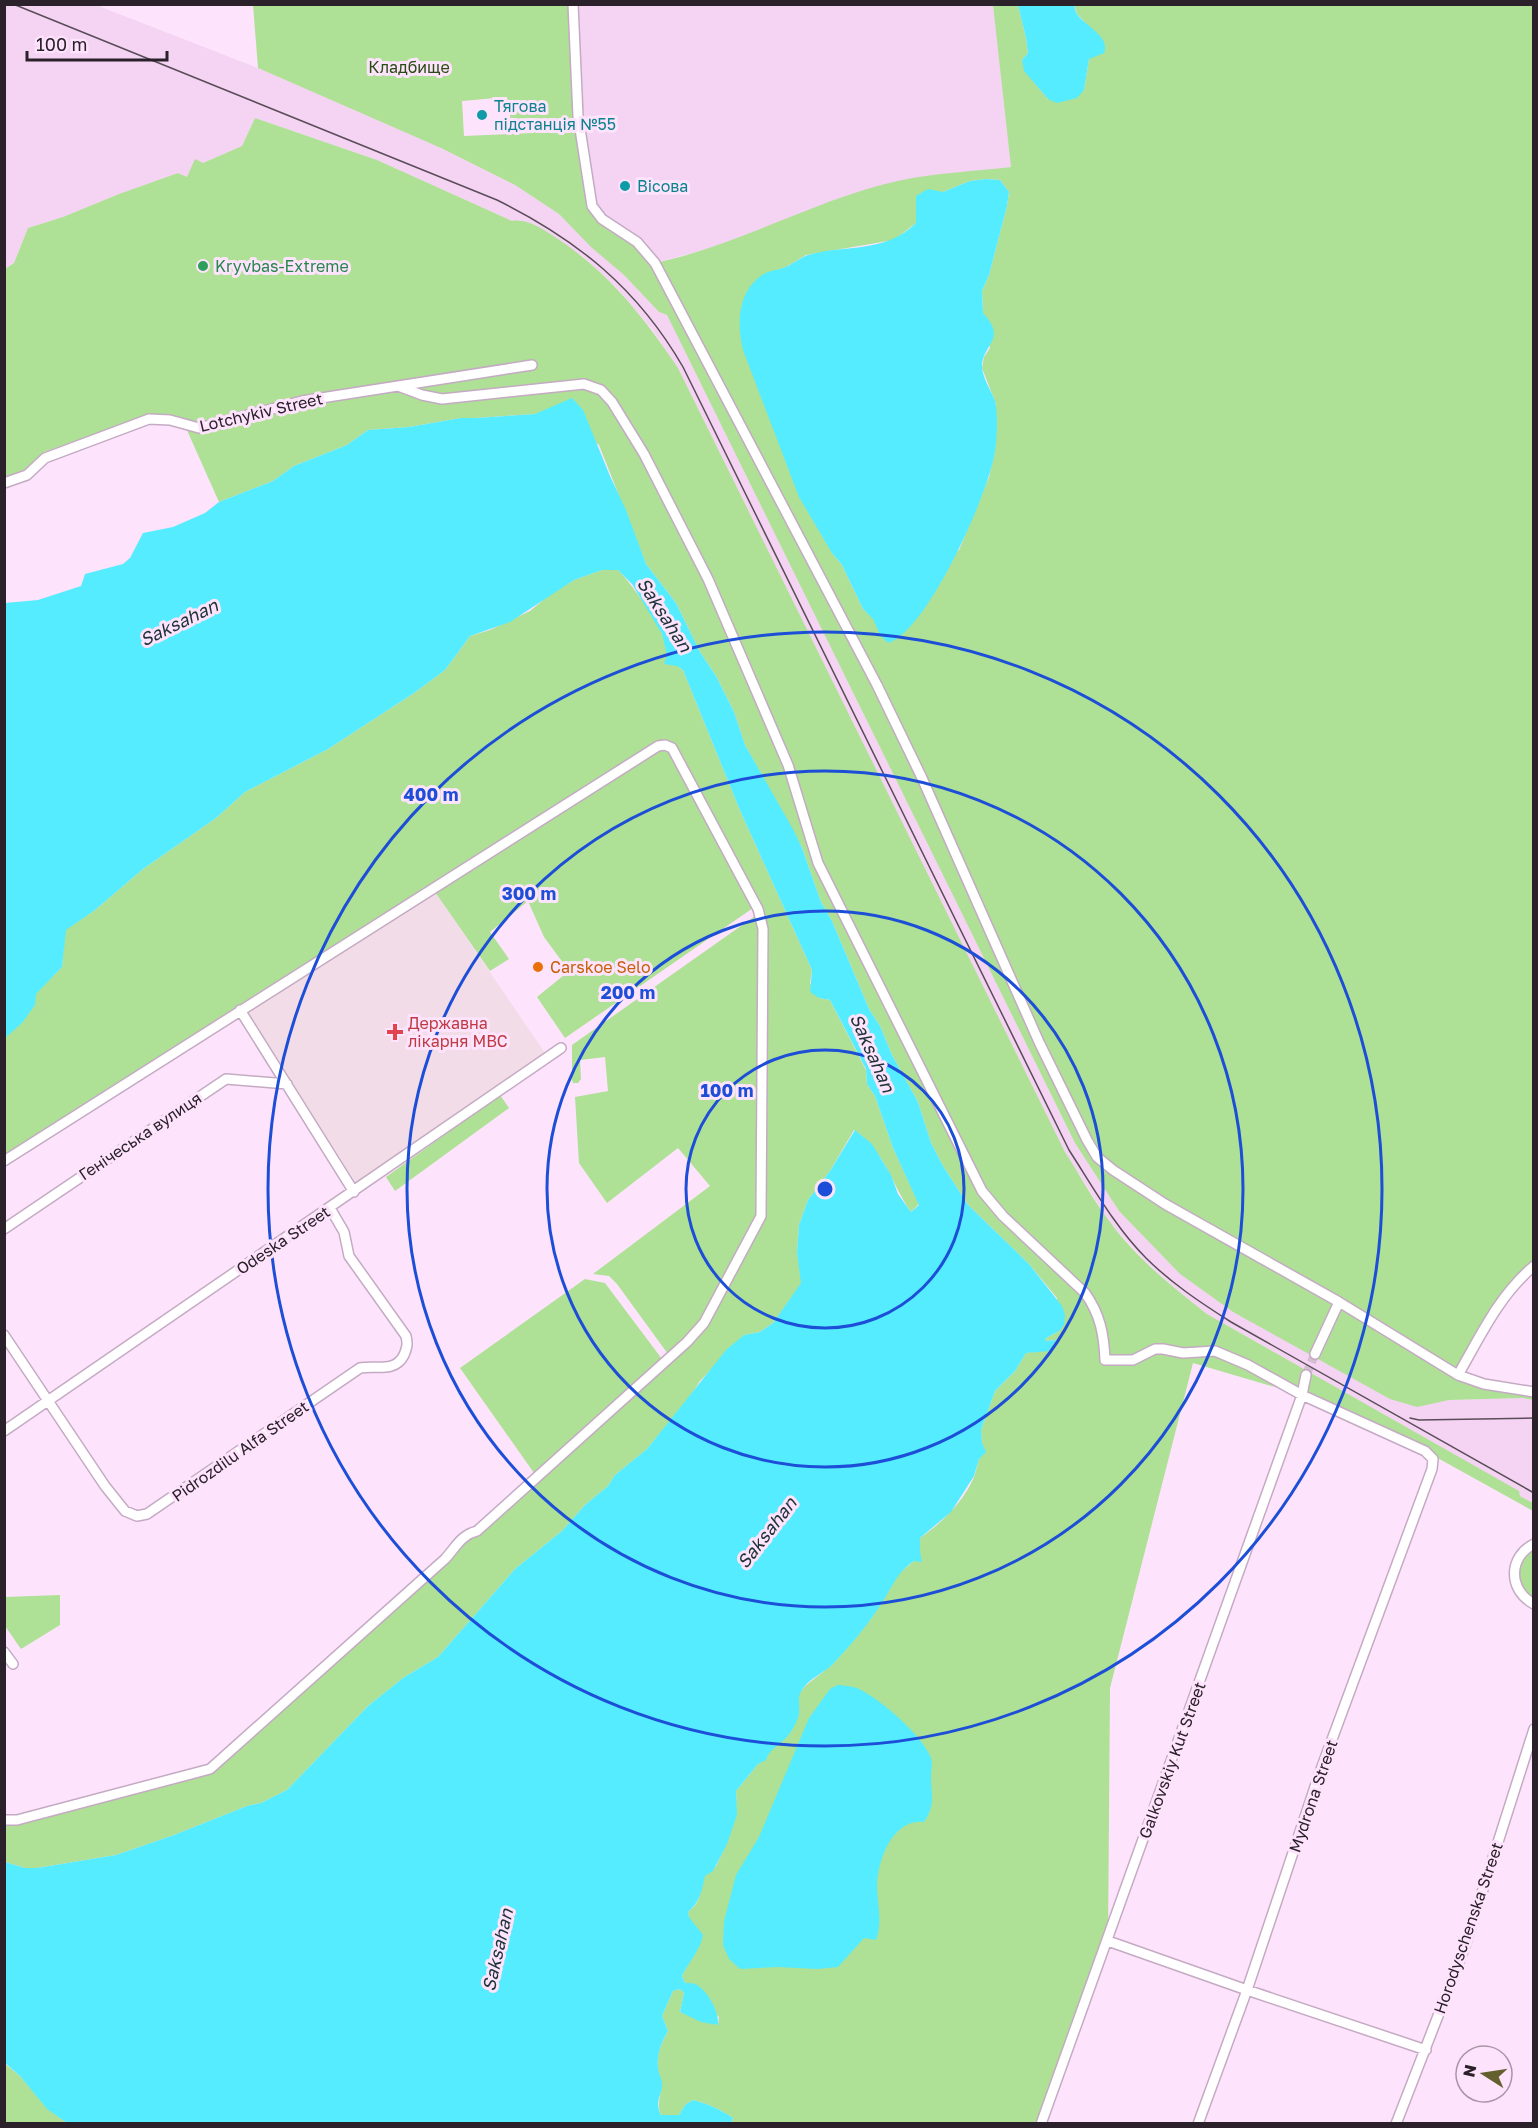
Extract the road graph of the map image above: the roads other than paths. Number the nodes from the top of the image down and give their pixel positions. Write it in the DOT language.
graph roads {
  1 [pos="573,4"];
  2 [pos="532,365"];
  3 [pos="398,386"];
  4 [pos="4,483"];
  5 [pos="240,1010"];
  6 [pos="561,1048"];
  7 [pos="287,1084"];
  8 [pos="4,1161"];
  9 [pos="354,1192"];
  10 [pos="330,1208"];
  11 [pos="4,1228"];
  12 [pos="1533,1266"];
  13 [pos="1339,1302"];
  14 [pos="4,1335"];
  15 [pos="1315,1354"];
  16 [pos="1306,1375"];
  17 [pos="1458,1375"];
  18 [pos="1533,1392"];
  19 [pos="1302,1395"];
  20 [pos="48,1401"];
  21 [pos="4,1431"];
  22 [pos="1533,1544"];
  23 [pos="1533,1604"];
  24 [pos="4,1652"];
  25 [pos="13,1664"];
  26 [pos="1533,1730"];
  27 [pos="4,1820"];
  28 [pos="1108,1941"];
  29 [pos="1247,1990"];
  30 [pos="1426,2050"];
  31 [pos="1041,2124"];
  32 [pos="1198,2124"];
  33 [pos="1396,2124"];
  1 -- 13 [label="street"];
  2 -- 3 [label="street, Lotchykiv Street"];
  3 -- 4 [label="street, Lotchykiv Street"];
  3 -- 19 [label="street"];
  5 -- 7 [label="street"];
  5 -- 8 [label="street"];
  5 -- 27 [label="street"];
  6 -- 9 [label="street, Odeska Street"];
  7 -- 9 [label="street"];
  7 -- 11 [label="street, Генічеська вулиця"];
  9 -- 10 [label="street, Odeska Street"];
  10 -- 20 [label="street, Odeska Street"];
  10 -- 20 [label="street, Pidrozdilu Alfa Street"];
  12 -- 17 [label="street"];
  13 -- 15 [label="street"];
  13 -- 17 [label="street"];
  14 -- 20 [label="street, Pidrozdilu Alfa Street"];
  16 -- 19 [label="street, Galkovskiy Kut Street"];
  17 -- 18 [label="street"];
  19 -- 28 [label="street, Galkovskiy Kut Street"];
  19 -- 29 [label="street, Mydrona Street"];
  20 -- 21 [label="street, Odeska Street"];
  22 -- 23 [label="street"];
  24 -- 25 [label="street"];
  26 -- 30 [label="street, Horodyschenska Street"];
  28 -- 29 [label="street"];
  28 -- 31 [label="street, Galkovskiy Kut Street"];
  29 -- 30 [label="street"];
  29 -- 32 [label="street, Mydrona Street"];
  30 -- 33 [label="street, Horodyschenska Street"];
}
